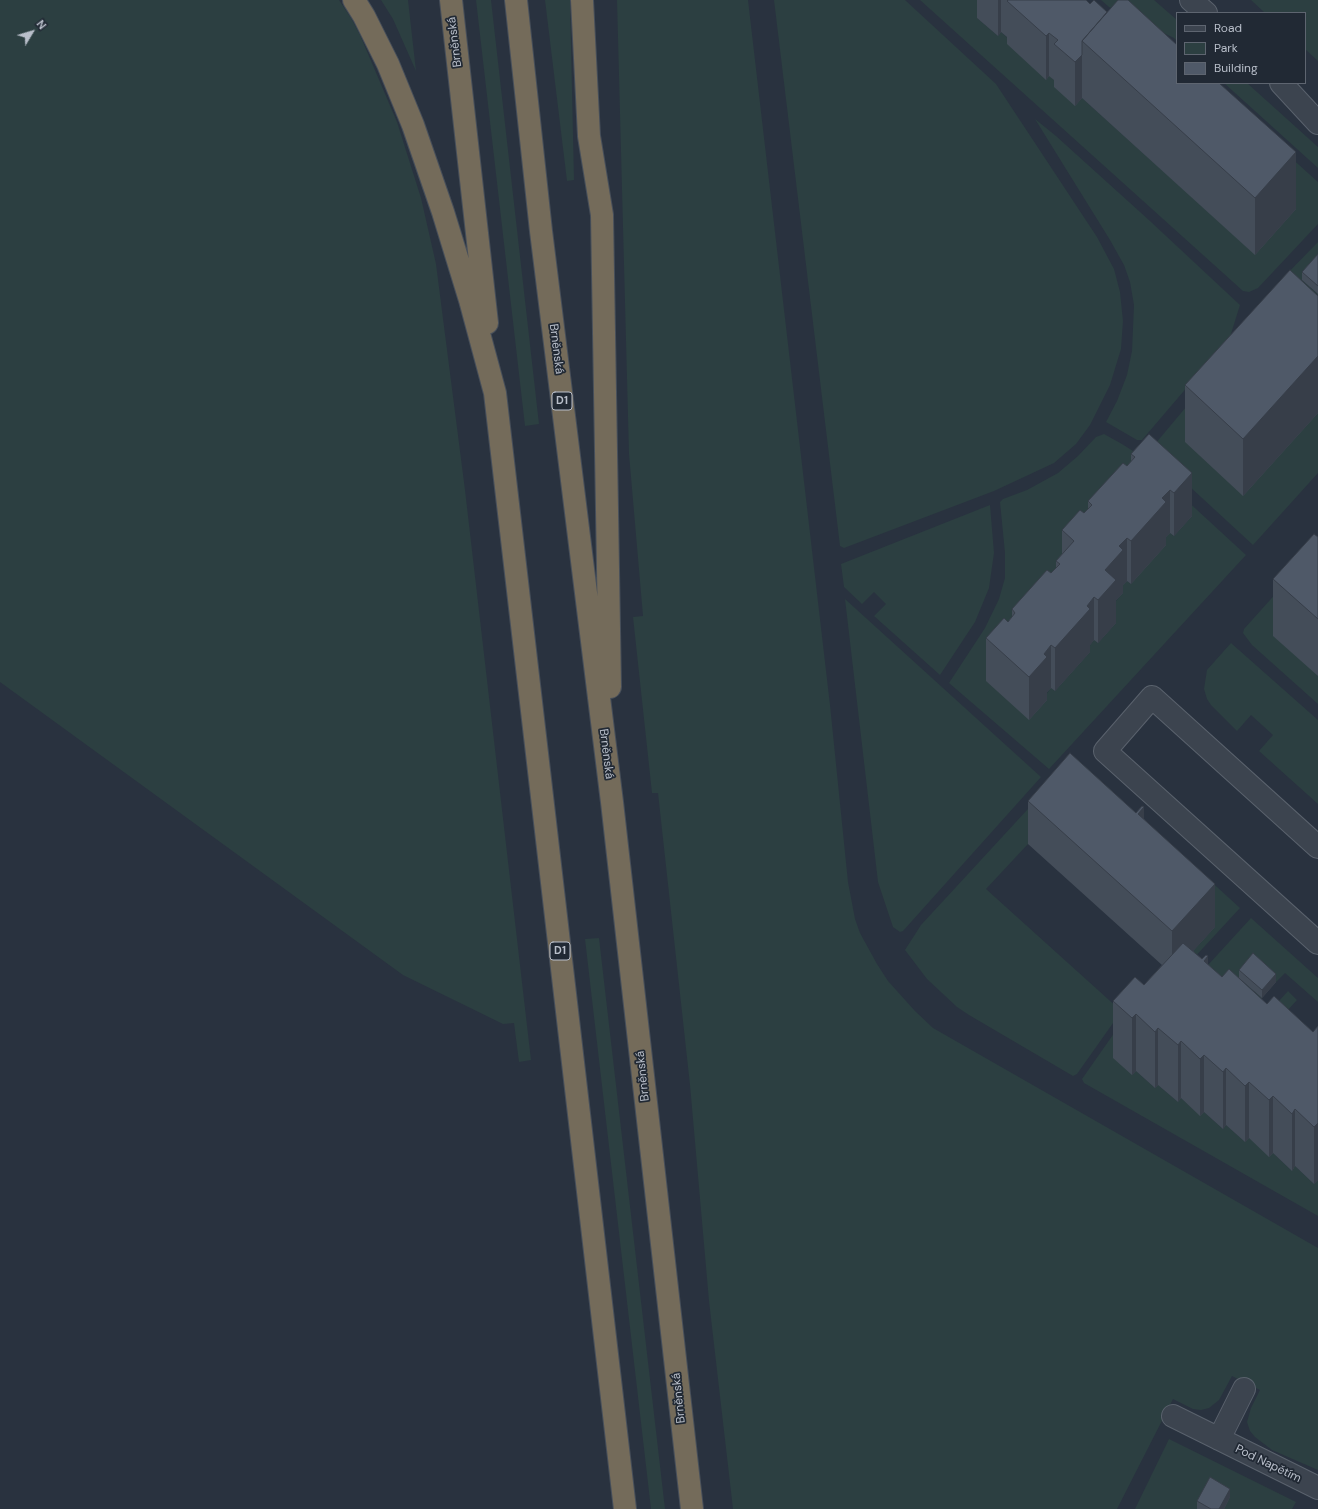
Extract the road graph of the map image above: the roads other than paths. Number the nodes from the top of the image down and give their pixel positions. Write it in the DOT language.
graph roads {
  1 [pos="354,0"];
  2 [pos="450,0"];
  3 [pos="516,0"];
  4 [pos="582,0"];
  5 [pos="1191,0"];
  6 [pos="1205,12"];
  7 [pos="1282,84"];
  8 [pos="1318,123"];
  9 [pos="495,393"];
  10 [pos="612,802"];
  11 [pos="1318,847"];
  12 [pos="1318,943"];
  13 [pos="1244,1389"];
  14 [pos="1172,1416"];
  15 [pos="1219,1439"];
  16 [pos="1318,1488"];
  17 [pos="625,1509"];
  18 [pos="692,1509"];
  1 -- 9 [label="highway"];
  2 -- 9 [label="highway, Brněnská / D1"];
  3 -- 10 [label="highway, Brněnská / D1"];
  4 -- 10 [label="highway"];
  5 -- 6 [label="street"];
  7 -- 8 [label="street"];
  9 -- 17 [label="highway, D1"];
  10 -- 18 [label="highway, Brněnská / D1"];
  11 -- 12 [label="street"];
  13 -- 15 [label="street"];
  14 -- 15 [label="street, Pod Napětím"];
  15 -- 16 [label="street, Pod Napětím"];
}
